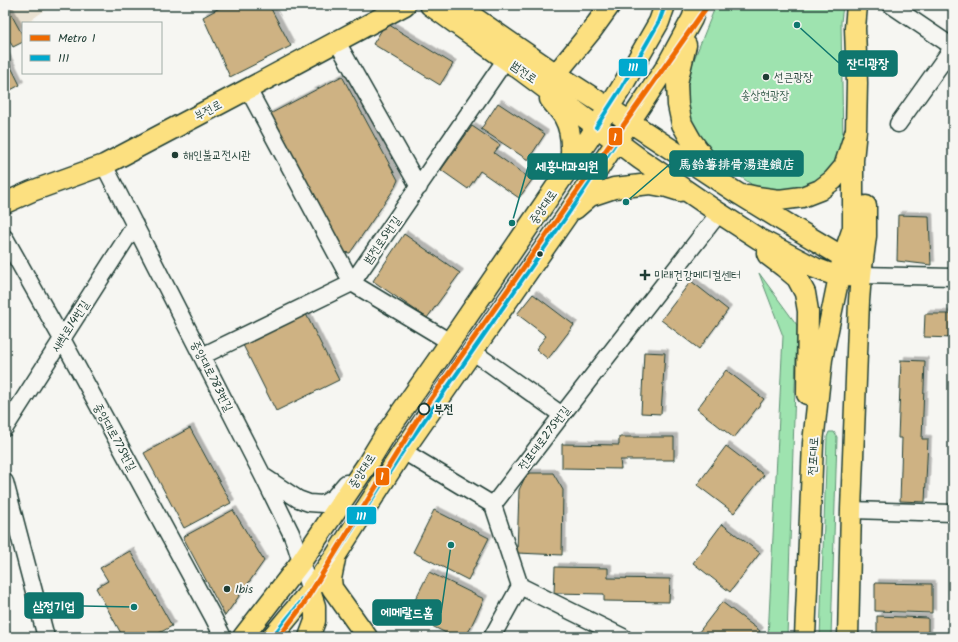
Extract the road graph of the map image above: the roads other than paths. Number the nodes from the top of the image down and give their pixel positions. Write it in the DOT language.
graph roads {
  1 [pos="405,5"];
  2 [pos="430,5"];
  3 [pos="456,5"];
  4 [pos="610,5"];
  5 [pos="665,5"];
  6 [pos="856,5"];
  7 [pos="890,5"];
  8 [pos="694,12"];
  9 [pos="337,42"];
  10 [pos="953,47"];
  11 [pos="506,59"];
  12 [pos="556,74"];
  13 [pos="535,80"];
  14 [pos="248,89"];
  15 [pos="609,108"];
  16 [pos="629,121"];
  17 [pos="898,124"];
  18 [pos="596,127"];
  19 [pos="856,130"];
  20 [pos="616,142"];
  21 [pos="104,165"];
  22 [pos="570,166"];
  23 [pos="419,187"];
  24 [pos="729,188"];
  25 [pos="693,195"];
  26 [pos="5,203"];
  27 [pos="719,213"];
  28 [pos="566,217"];
  29 [pos="135,225"];
  30 [pos="5,238"];
  31 [pos="759,239"];
  32 [pos="843,257"];
  33 [pos="861,275"];
  34 [pos="839,276"];
  35 [pos="953,277"];
  36 [pos="352,283"];
  37 [pos="62,339"];
  38 [pos="450,342"];
  39 [pos="472,351"];
  40 [pos="202,356"];
  41 [pos="562,415"];
  42 [pos="5,428"];
  43 [pos="813,443"];
  44 [pos="403,451"];
  45 [pos="368,463"];
  46 [pos="263,476"];
  47 [pos="5,482"];
  48 [pos="493,505"];
  49 [pos="850,510"];
  50 [pos="953,513"];
  51 [pos="336,555"];
  52 [pos="301,562"];
  53 [pos="520,586"];
  54 [pos="310,591"];
  55 [pos="46,637"];
  56 [pos="223,637"];
  57 [pos="243,637"];
  58 [pos="272,637"];
  59 [pos="309,637"];
  60 [pos="367,637"];
  61 [pos="492,637"];
  62 [pos="623,637"];
  63 [pos="805,637"];
  64 [pos="848,637"];
  1 -- 9 [label="main road, 부전로"];
  2 -- 11 [label="main road, 범전로"];
  3 -- 12 [label="main road, 범전로"];
  4 -- 12 [label="main road"];
  5 -- 15 [label="main road, 중앙대로"];
  6 -- 19 [label="main road"];
  7 -- 10 [label="street"];
  8 -- 16 [label="main road, 중앙대로"];
  8 -- 24 [label="main road"];
  9 -- 14 [label="main road, 부전로"];
  9 -- 23 [label="street"];
  10 -- 17 [label="street"];
  11 -- 13 [label="main road, 범전로"];
  11 -- 23 [label="street, 범전로5번길"];
  12 -- 15 [label="main road, 범전로"];
  13 -- 18 [label="main road, 범전로"];
  13 -- 22 [label="main road"];
  14 -- 21 [label="main road, 부전로"];
  14 -- 36 [label="street"];
  15 -- 16 [label="main road, 범전로"];
  15 -- 18 [label="main road, 중앙대로"];
  16 -- 20 [label="main road, 중앙대로"];
  16 -- 24 [label="main road"];
  18 -- 20 [label="main road, 범전로"];
  18 -- 22 [label="main road, 중앙대로"];
  19 -- 24 [label="main road"];
  19 -- 32 [label="main road, 전포대로"];
  19 -- 33 [label="main road"];
  20 -- 25 [label="main road"];
  20 -- 28 [label="main road, 중앙대로"];
  21 -- 26 [label="main road, 부전로"];
  21 -- 29 [label="street, 중앙대로783번길"];
  22 -- 38 [label="main road, 중앙대로"];
  23 -- 36 [label="street, 범전로5번길"];
  24 -- 32 [label="main road"];
  25 -- 27 [label="main road"];
  25 -- 28 [label="main road"];
  27 -- 31 [label="main road"];
  27 -- 41 [label="street, 전포대로275번길"];
  28 -- 39 [label="main road, 중앙대로"];
  29 -- 37 [label="street, 새싹로14번길"];
  29 -- 40 [label="street, 중앙대로783번길"];
  30 -- 37 [label="street, 중앙대로775번길"];
  31 -- 34 [label="main road"];
  31 -- 43 [label="main road"];
  32 -- 33 [label="main road"];
  32 -- 34 [label="main road, 전포대로"];
  33 -- 34 [label="main road"];
  33 -- 35 [label="street"];
  33 -- 49 [label="main road"];
  34 -- 43 [label="main road, 전포대로"];
  36 -- 38 [label="street"];
  36 -- 40 [label="street, 범전로5번길"];
  37 -- 42 [label="street, 새싹로14번길"];
  37 -- 56 [label="street, 중앙대로775번길"];
  38 -- 45 [label="main road, 중앙대로"];
  39 -- 41 [label="street"];
  39 -- 44 [label="main road, 중앙대로"];
  40 -- 46 [label="street, 중앙대로783번길"];
  41 -- 48 [label="street, 전포대로275번길"];
  43 -- 63 [label="main road, 전포대로"];
  44 -- 48 [label="street"];
  44 -- 51 [label="main road, 중앙대로"];
  45 -- 46 [label="street"];
  45 -- 52 [label="main road, 중앙대로"];
  46 -- 52 [label="street, 중앙대로783번길"];
  47 -- 55 [label="street"];
  48 -- 53 [label="street"];
  49 -- 50 [label="street"];
  49 -- 64 [label="main road"];
  51 -- 54 [label="main road, 중앙대로"];
  51 -- 60 [label="main road"];
  52 -- 54 [label="street, 중앙대로783번길"];
  52 -- 57 [label="main road, 중앙대로"];
  53 -- 61 [label="street"];
  53 -- 62 [label="street"];
  54 -- 58 [label="main road, 중앙대로"];
  54 -- 59 [label="main road"];
}
